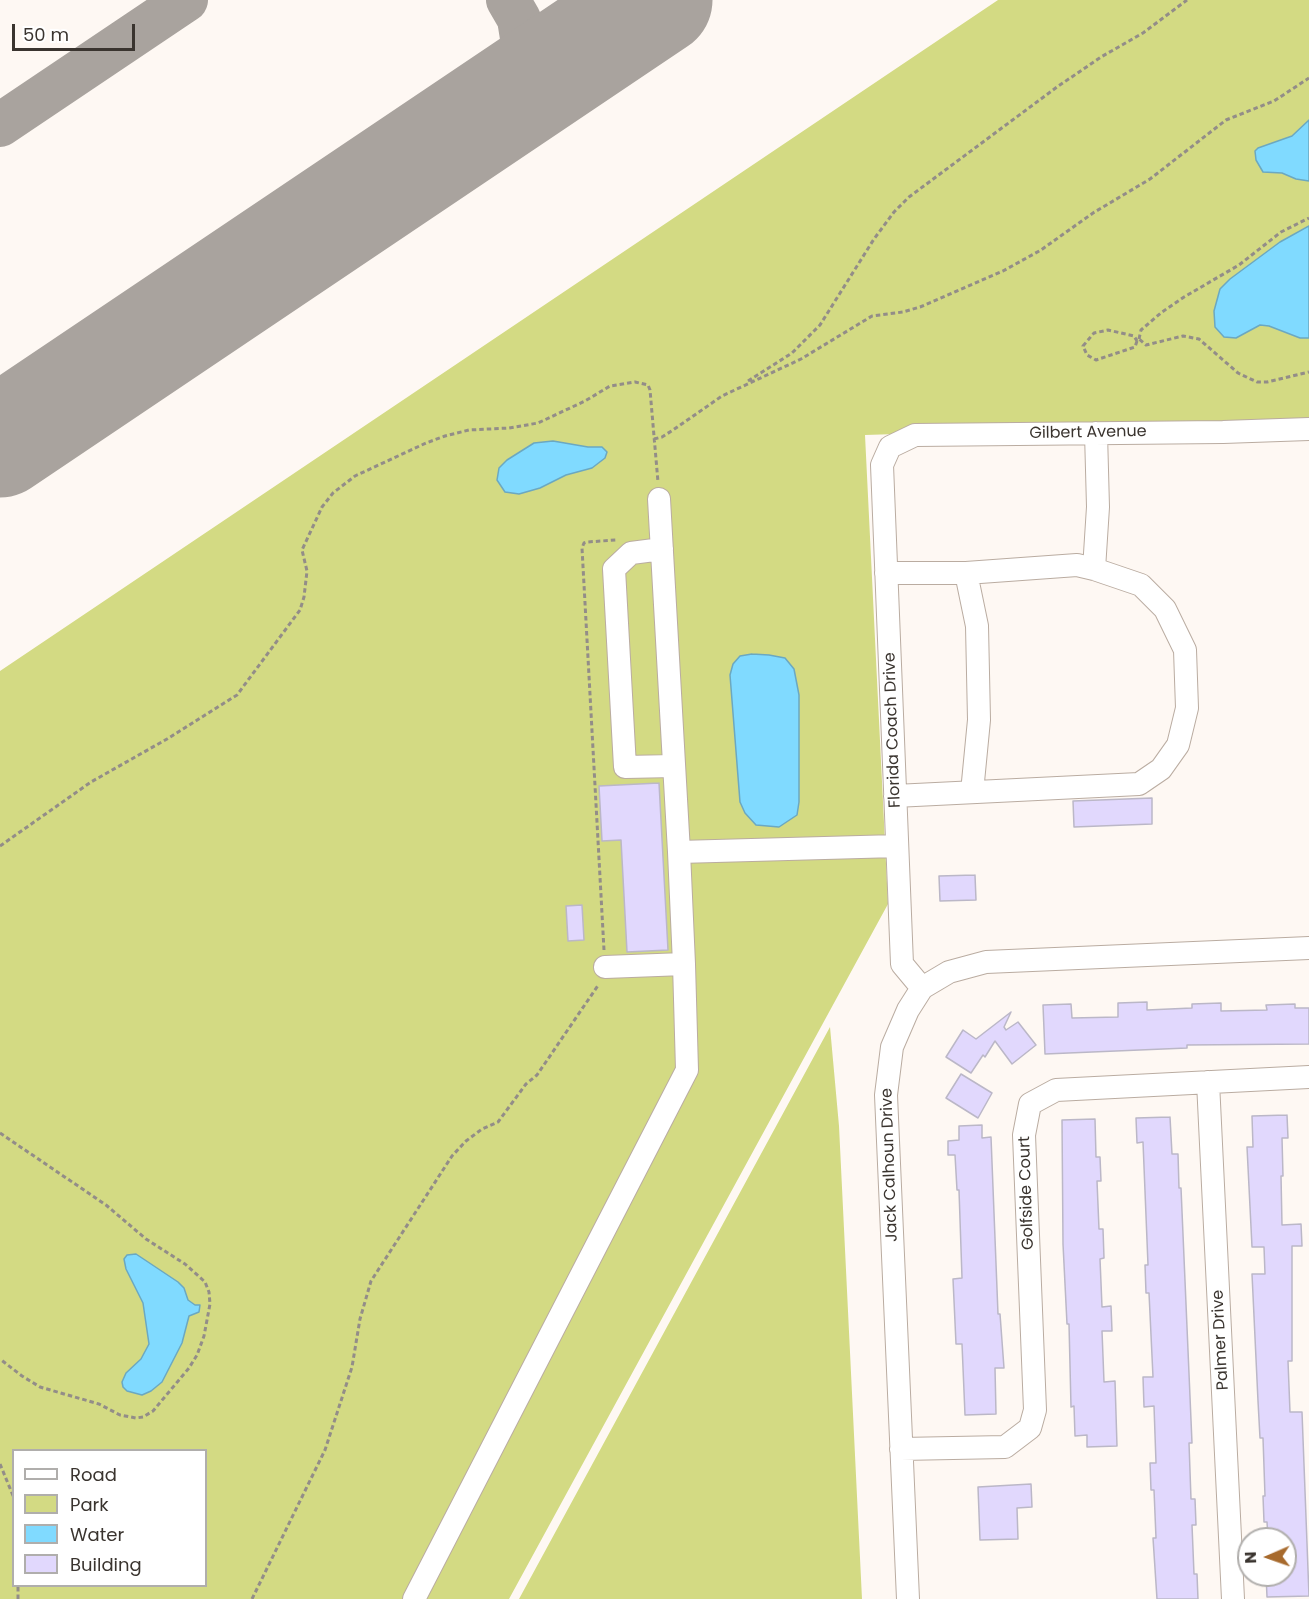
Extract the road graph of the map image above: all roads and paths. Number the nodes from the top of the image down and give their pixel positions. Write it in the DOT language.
graph roads {
  1 [pos="1187,0"];
  2 [pos="1309,78"];
  3 [pos="1309,218"];
  4 [pos="1138,340"];
  5 [pos="1309,372"];
  6 [pos="635,382"];
  7 [pos="734,389"];
  8 [pos="1309,429"];
  9 [pos="1096,433"];
  10 [pos="654,440"];
  11 [pos="882,465"];
  12 [pos="659,499"];
  13 [pos="662,549"];
  14 [pos="1094,569"];
  15 [pos="886,573"];
  16 [pos="966,573"];
  17 [pos="674,766"];
  18 [pos="972,792"];
  19 [pos="895,796"];
  20 [pos="0,846"];
  21 [pos="897,846"];
  22 [pos="679,852"];
  23 [pos="1309,948"];
  24 [pos="684,964"];
  25 [pos="603,974"];
  26 [pos="922,988"];
  27 [pos="1309,1077"];
  28 [pos="1208,1082"];
  29 [pos="0,1133"];
  30 [pos="0,1359"];
  31 [pos="901,1449"];
  32 [pos="0,1464"];
  33 [pos="12,1493"];
  34 [pos="252,1599"];
  35 [pos="414,1599"];
  36 [pos="908,1599"];
  37 [pos="1233,1599"];
  1 -- 7 [label="path"];
  2 -- 7 [label="path"];
  3 -- 4 [label="path"];
  4 -- 4 [label="path"];
  4 -- 5 [label="path"];
  6 -- 20 [label="path"];
  7 -- 10 [label="path"];
  8 -- 9 [label="street, Gilbert Avenue"];
  9 -- 11 [label="street, Gilbert Avenue"];
  9 -- 14 [label="street"];
  11 -- 15 [label="street, Florida Coach Drive"];
  12 -- 13 [label="street"];
  13 -- 17 [label="street"];
  13 -- 17 [label="street"];
  14 -- 16 [label="street"];
  14 -- 18 [label="street"];
  15 -- 16 [label="street"];
  15 -- 19 [label="street, Florida Coach Drive"];
  16 -- 18 [label="street"];
  17 -- 22 [label="street"];
  18 -- 19 [label="street"];
  19 -- 21 [label="street, Florida Coach Drive"];
  21 -- 22 [label="street"];
  21 -- 26 [label="street, Florida Coach Drive"];
  22 -- 24 [label="street"];
  23 -- 26 [label="street, Jack Calhoun Drive"];
  24 -- 25 [label="street"];
  24 -- 35 [label="street"];
  25 -- 34 [label="path"];
  26 -- 31 [label="street, Jack Calhoun Drive"];
  27 -- 28 [label="street, Golfside Court"];
  28 -- 31 [label="street, Golfside Court"];
  28 -- 37 [label="street, Palmer Drive"];
  29 -- 30 [label="path"];
  31 -- 36 [label="street, Jack Calhoun Drive"];
  32 -- 33 [label="path"];
}
